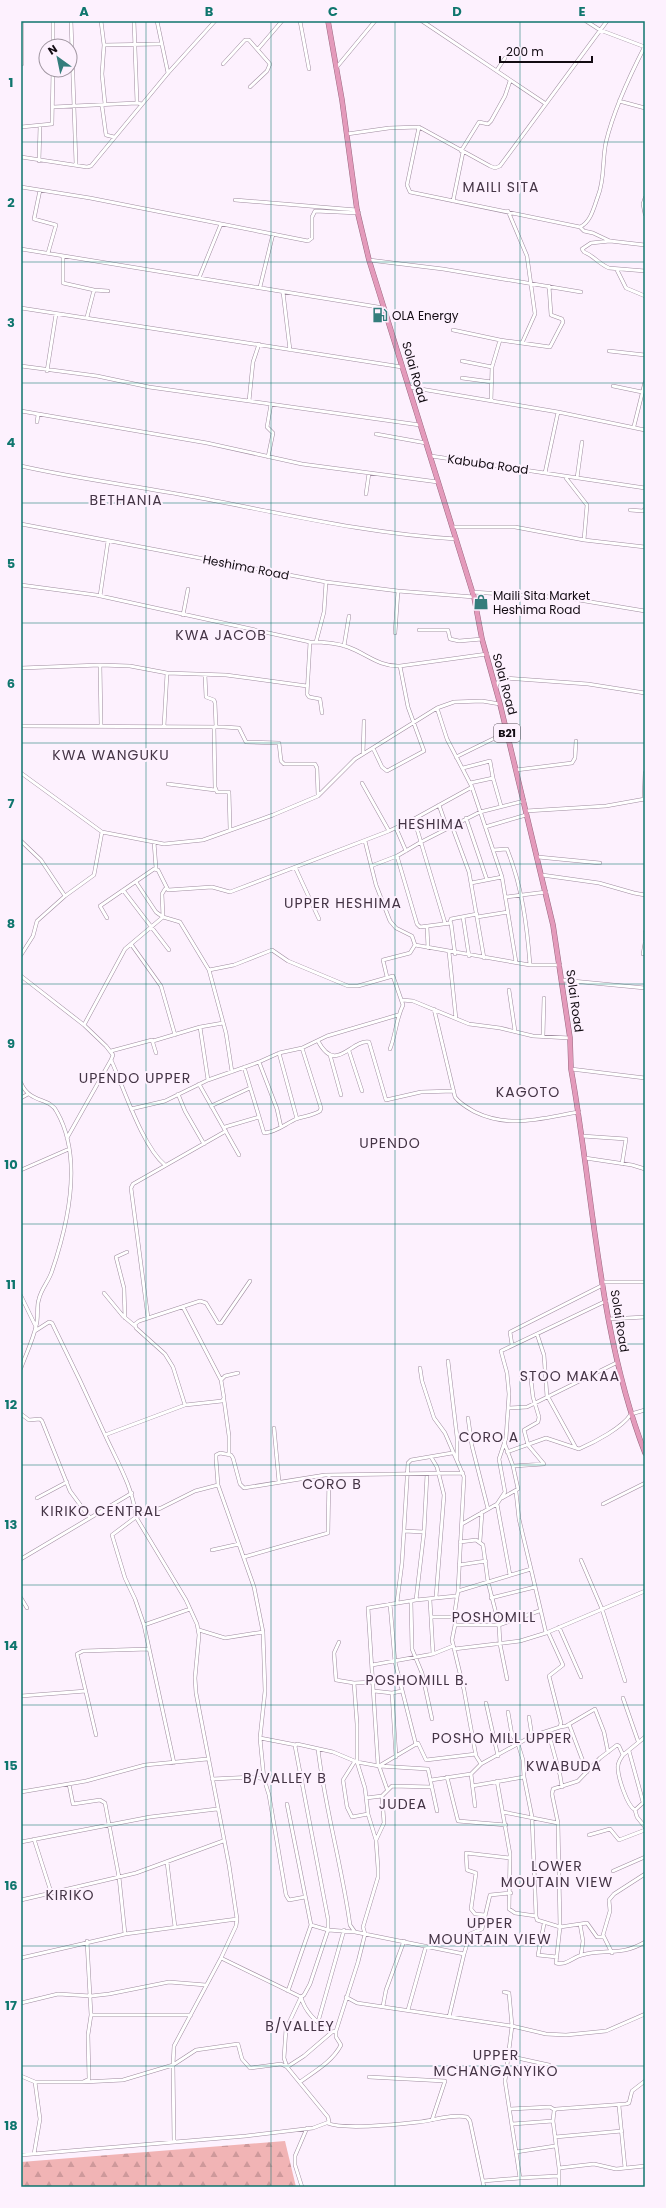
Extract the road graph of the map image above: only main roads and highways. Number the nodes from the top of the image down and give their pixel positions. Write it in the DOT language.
graph roads {
  1 [pos="328,21"];
  2 [pos="645,1454"];
  1 -- 2 [label="highway, Solai Road / B21"];
}
